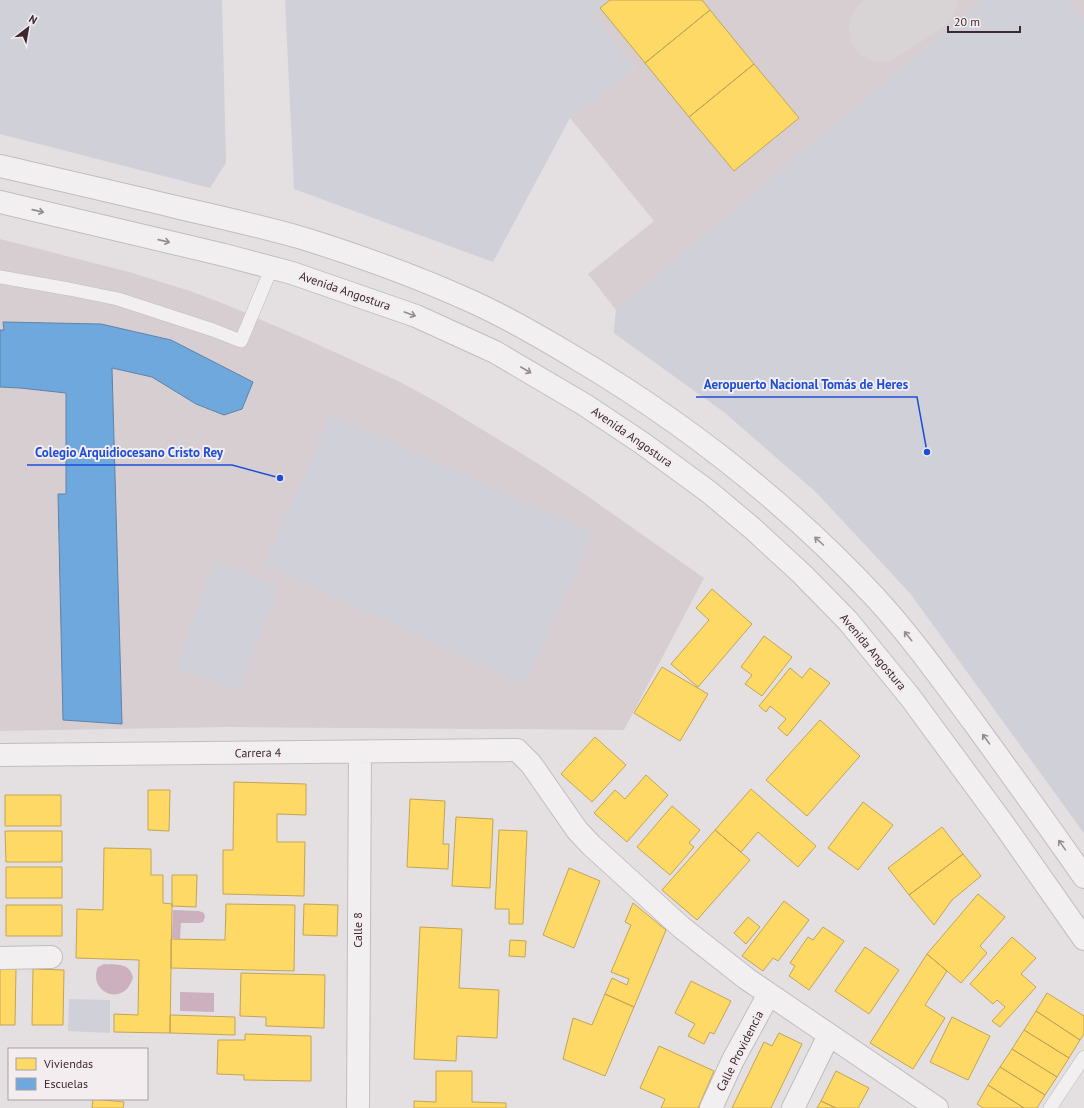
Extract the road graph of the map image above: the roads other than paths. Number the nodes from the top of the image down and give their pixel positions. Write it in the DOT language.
graph roads {
  1 [pos="0,166"];
  2 [pos="0,202"];
  3 [pos="272,267"];
  4 [pos="0,277"];
  5 [pos="360,752"];
  6 [pos="0,755"];
  7 [pos="1084,877"];
  8 [pos="1084,940"];
  9 [pos="51,957"];
  10 [pos="0,958"];
  11 [pos="769,994"];
  12 [pos="829,1035"];
  13 [pos="1084,1057"];
  14 [pos="358,1108"];
  15 [pos="711,1108"];
  16 [pos="793,1108"];
  17 [pos="937,1108"];
  18 [pos="1050,1108"];
  7 -- 1 [label="street, one-way"];
  2 -- 3 [label="street, Avenida Angostura, one-way"];
  3 -- 4 [label="lane"];
  3 -- 8 [label="street, Avenida Angostura, one-way"];
  5 -- 6 [label="street, Carrera 4"];
  5 -- 11 [label="street, Carrera 4"];
  5 -- 14 [label="street, Calle 8"];
  9 -- 10 [label="street"];
  11 -- 12 [label="street"];
  11 -- 15 [label="street, Calle Providencia"];
  12 -- 16 [label="street"];
  12 -- 17 [label="street"];
  13 -- 18 [label="lane"];
}
